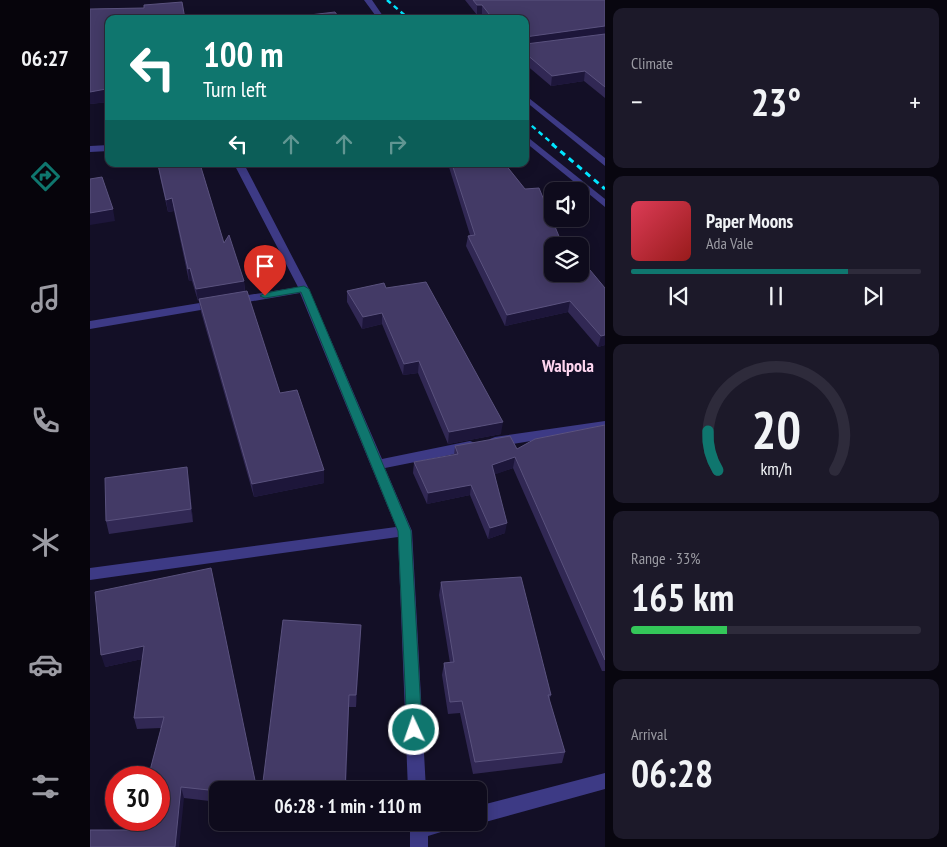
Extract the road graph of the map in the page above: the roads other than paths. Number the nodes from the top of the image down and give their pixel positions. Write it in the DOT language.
graph roads {
  1 [pos="368,0"];
  2 [pos="376,0"];
  3 [pos="380,15"];
  4 [pos="382,15"];
  5 [pos="529,101"];
  6 [pos="529,141"];
  7 [pos="105,148"];
  8 [pos="90,149"];
  9 [pos="604,163"];
  10 [pos="241,167"];
  11 [pos="604,204"];
  12 [pos="304,289"];
  13 [pos="90,325"];
  14 [pos="604,425"];
  15 [pos="377,465"];
  16 [pos="404,531"];
  17 [pos="90,574"];
  18 [pos="417,781"];
  19 [pos="604,781"];
  20 [pos="487,813"];
  1 -- 3 [label="street"];
  2 -- 4 [label="street"];
  5 -- 9 [label="street"];
  6 -- 11 [label="street"];
  7 -- 8 [label="street"];
  10 -- 12 [label="street"];
  12 -- 13 [label="street"];
  12 -- 15 [label="street"];
  14 -- 15 [label="street"];
  15 -- 16 [label="street"];
  16 -- 17 [label="street"];
  16 -- 18 [label="street"];
  19 -- 20 [label="street"];
}
